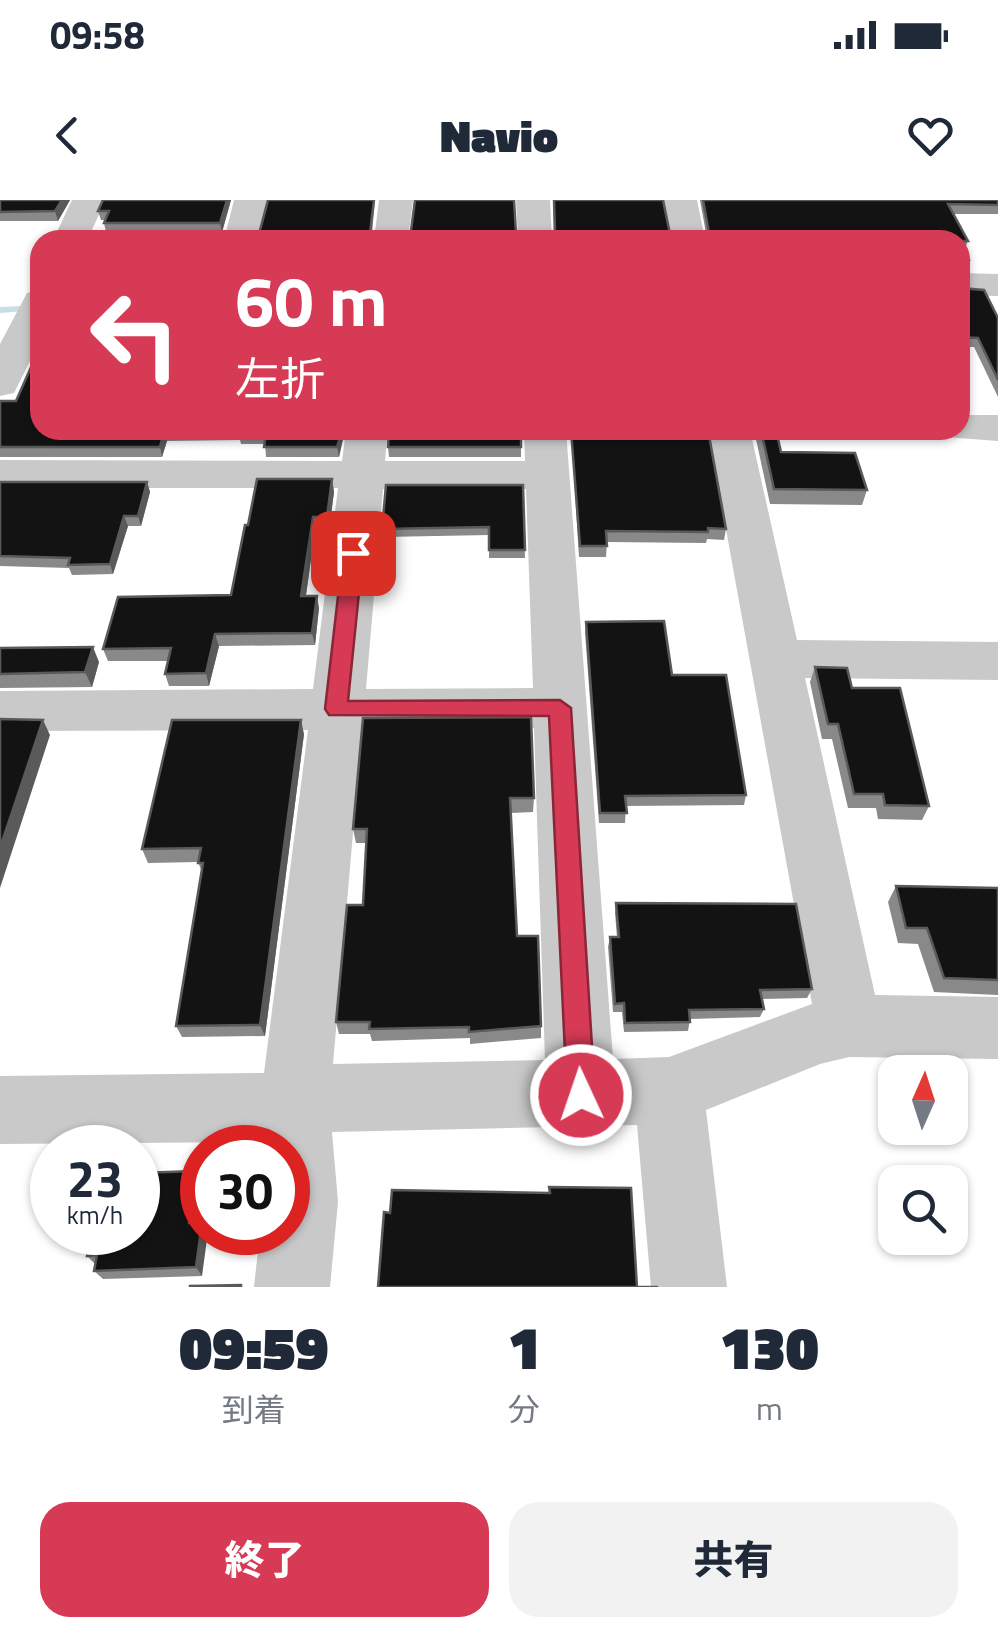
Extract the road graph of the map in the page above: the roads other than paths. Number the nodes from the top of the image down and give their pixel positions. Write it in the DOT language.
graph roads {
  1 [pos="89,200"];
  2 [pos="251,200"];
  3 [pos="396,200"];
  4 [pos="533,200"];
  5 [pos="680,200"];
  6 [pos="75,230"];
  7 [pos="244,230"];
  8 [pos="392,230"];
  9 [pos="534,230"];
  10 [pos="686,230"];
  11 [pos="970,284"];
  12 [pos="998,284"];
  13 [pos="29,347"];
  14 [pos="0,384"];
  15 [pos="970,428"];
  16 [pos="998,428"];
  17 [pos="731,440"];
  18 [pos="364,452"];
  19 [pos="546,453"];
  20 [pos="0,474"];
  21 [pos="774,659"];
  22 [pos="998,661"];
  23 [pos="560,708"];
  24 [pos="336,709"];
  25 [pos="0,712"];
  26 [pos="849,1026"];
  27 [pos="998,1028"];
  28 [pos="668,1091"];
  29 [pos="581,1095"];
  30 [pos="294,1103"];
  31 [pos="0,1110"];
  32 [pos="292,1287"];
  33 [pos="689,1287"];
  1 -- 6 [label="street"];
  2 -- 7 [label="street"];
  3 -- 8 [label="street"];
  4 -- 9 [label="street"];
  5 -- 10 [label="street"];
  11 -- 12 [label="street"];
  13 -- 14 [label="street"];
  15 -- 16 [label="street"];
  17 -- 21 [label="street"];
  18 -- 19 [label="street"];
  18 -- 20 [label="street"];
  18 -- 24 [label="street"];
  19 -- 23 [label="street"];
  21 -- 22 [label="street"];
  21 -- 26 [label="street"];
  23 -- 24 [label="street"];
  23 -- 29 [label="street"];
  24 -- 25 [label="street"];
  24 -- 30 [label="street"];
  26 -- 27 [label="street"];
  26 -- 28 [label="street"];
  28 -- 29 [label="street"];
  28 -- 33 [label="street"];
  29 -- 30 [label="street"];
  30 -- 31 [label="street"];
  30 -- 32 [label="street"];
}
